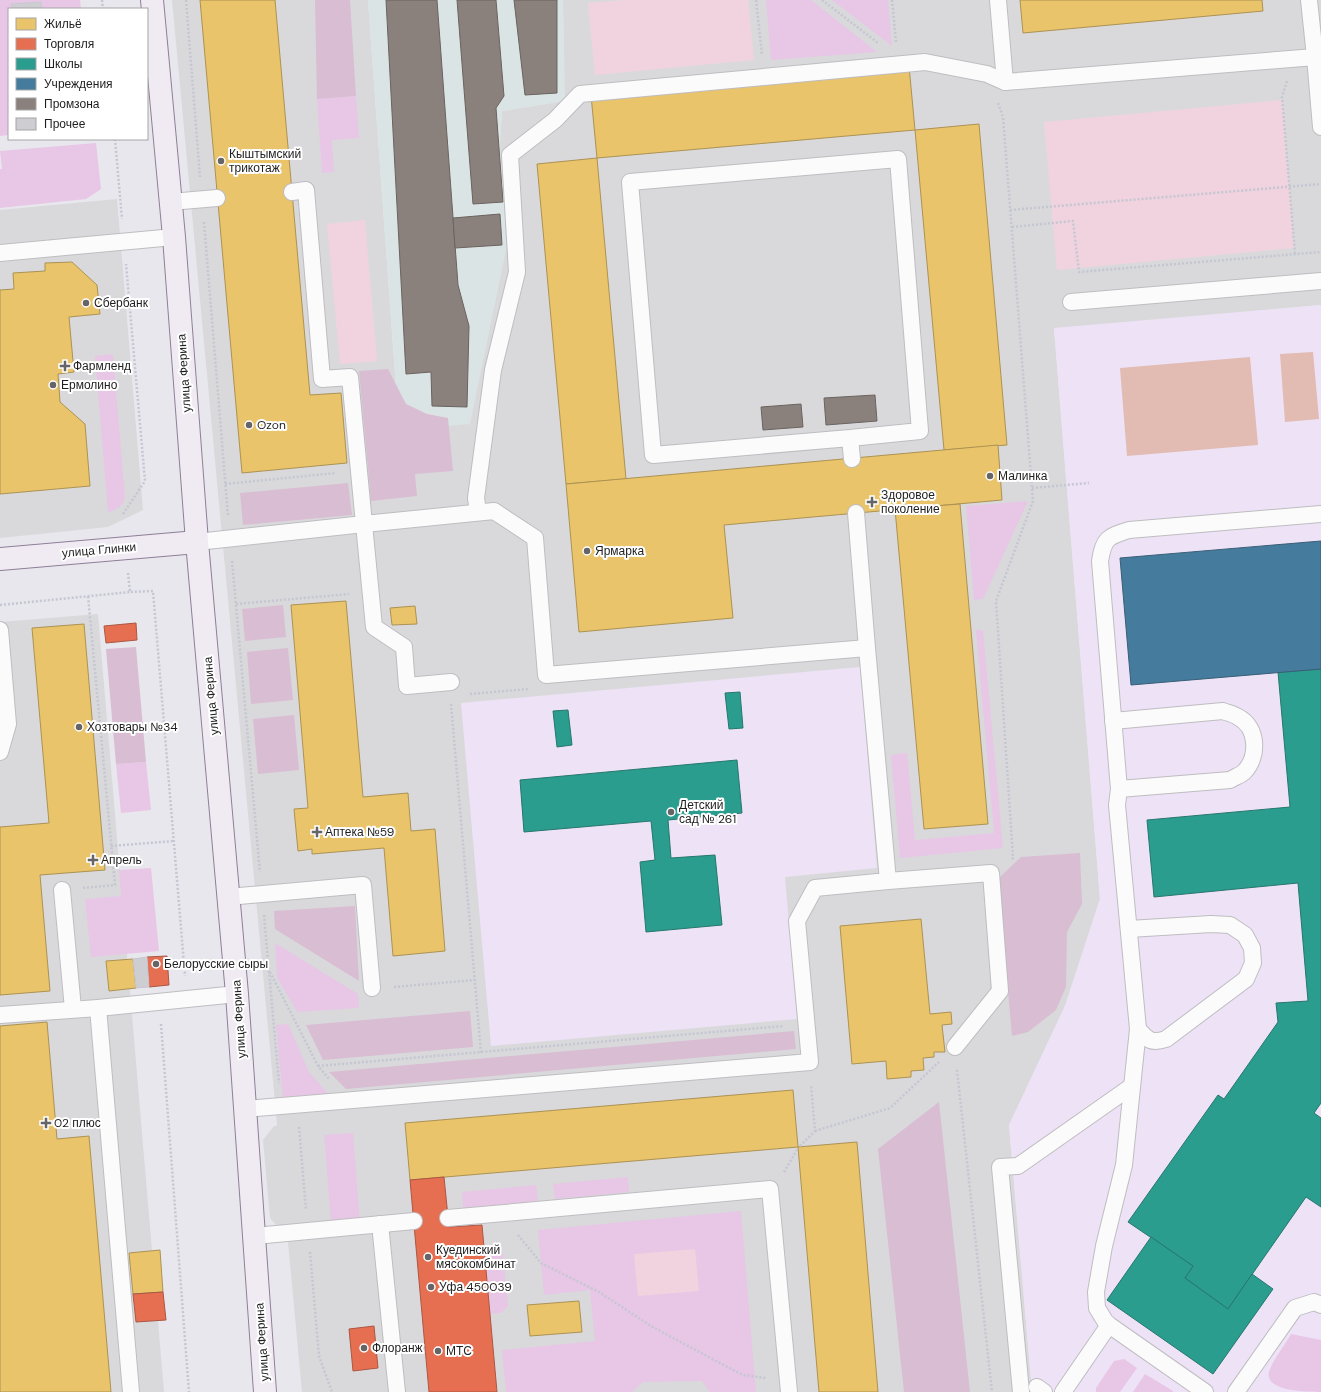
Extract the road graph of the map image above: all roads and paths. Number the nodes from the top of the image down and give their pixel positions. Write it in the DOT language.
graph roads {
  1 [pos="152,0"];
  2 [pos="186,0"];
  3 [pos="756,0"];
  4 [pos="822,0"];
  5 [pos="998,0"];
  6 [pos="1309,0"];
  7 [pos="878,44"];
  8 [pos="1315,57"];
  9 [pos="1294,59"];
  10 [pos="762,60"];
  11 [pos="987,74"];
  12 [pos="1005,82"];
  13 [pos="1321,127"];
  14 [pos="115,140"];
  15 [pos="1321,184"];
  16 [pos="1289,187"];
  17 [pos="292,192"];
  18 [pos="210,199"];
  19 [pos="170,202"];
  20 [pos="1010,210"];
  21 [pos="1012,227"];
  22 [pos="174,237"];
  23 [pos="124,242"];
  24 [pos="1321,252"];
  25 [pos="0,253"];
  26 [pos="1295,254"];
  27 [pos="1321,281"];
  28 [pos="1071,302"];
  29 [pos="850,438"];
  30 [pos="852,459"];
  31 [pos="359,471"];
  32 [pos="1088,483"];
  33 [pos="225,484"];
  34 [pos="1032,488"];
  35 [pos="478,512"];
  36 [pos="856,513"];
  37 [pos="123,514"];
  38 [pos="1321,514"];
  39 [pos="228,519"];
  40 [pos="364,524"];
  41 [pos="198,542"];
  42 [pos="0,559"];
  43 [pos="231,559"];
  44 [pos="127,567"];
  45 [pos="130,592"];
  46 [pos="339,594"];
  47 [pos="88,596"];
  48 [pos="236,604"];
  49 [pos="0,605"];
  50 [pos="0,630"];
  51 [pos="867,648"];
  52 [pos="451,682"];
  53 [pos="451,704"];
  54 [pos="1113,721"];
  55 [pos="0,752"];
  56 [pos="1119,789"];
  57 [pos="174,841"];
  58 [pos="111,846"];
  59 [pos="991,872"];
  60 [pos="888,881"];
  61 [pos="62,890"];
  62 [pos="262,894"];
  63 [pos="228,897"];
  64 [pos="1129,930"];
  65 [pos="269,970"];
  66 [pos="474,980"];
  67 [pos="186,982"];
  68 [pos="372,988"];
  69 [pos="237,994"];
  70 [pos="159,1001"];
  71 [pos="98,1008"];
  72 [pos="72,1009"];
  73 [pos="0,1015"];
  74 [pos="806,1024"];
  75 [pos="1138,1030"];
  76 [pos="955,1047"];
  77 [pos="481,1053"];
  78 [pos="810,1062"];
  79 [pos="318,1066"];
  80 [pos="1132,1086"];
  81 [pos="341,1101"];
  82 [pos="281,1106"];
  83 [pos="245,1110"];
  84 [pos="815,1132"];
  85 [pos="800,1146"];
  86 [pos="448,1218"];
  87 [pos="414,1221"];
  88 [pos="380,1224"];
  89 [pos="514,1230"];
  90 [pos="255,1236"];
  91 [pos="1321,1305"];
  92 [pos="1109,1325"];
  93 [pos="788,1386"];
  94 [pos="131,1392"];
  95 [pos="189,1392"];
  96 [pos="265,1392"];
  97 [pos="397,1392"];
  98 [pos="992,1392"];
  99 [pos="1021,1392"];
  100 [pos="1063,1392"];
  101 [pos="1205,1392"];
  102 [pos="1236,1392"];
  1 -- 19 [label="main road, улица Ферина"];
  2 -- 18 [label="path"];
  3 -- 10 [label="path"];
  4 -- 7 [label="path"];
  5 -- 12 [label="lane"];
  6 -- 8 [label="lane"];
  8 -- 9 [label="lane"];
  8 -- 13 [label="lane"];
  9 -- 12 [label="lane"];
  9 -- 16 [label="path"];
  11 -- 12 [label="lane"];
  11 -- 20 [label="path"];
  11 -- 35 [label="lane"];
  14 -- 23 [label="path"];
  15 -- 16 [label="path"];
  16 -- 20 [label="path"];
  16 -- 26 [label="path"];
  17 -- 31 [label="lane"];
  18 -- 19 [label="lane"];
  18 -- 33 [label="path"];
  19 -- 22 [label="main road, улица Ферина"];
  20 -- 21 [label="path"];
  21 -- 26 [label="path"];
  21 -- 34 [label="path"];
  22 -- 23 [label="lane"];
  22 -- 41 [label="main road, улица Ферина"];
  23 -- 25 [label="lane"];
  23 -- 37 [label="path"];
  24 -- 26 [label="path"];
  27 -- 28 [label="lane"];
  29 -- 29 [label="lane"];
  29 -- 30 [label="lane"];
  31 -- 33 [label="path"];
  31 -- 40 [label="lane"];
  32 -- 34 [label="path"];
  33 -- 39 [label="path"];
  34 -- 59 [label="path"];
  35 -- 40 [label="lane"];
  35 -- 51 [label="lane"];
  36 -- 51 [label="lane"];
  38 -- 54 [label="lane"];
  40 -- 41 [label="lane"];
  40 -- 52 [label="lane"];
  41 -- 42 [label="main road, улица Глинки"];
  41 -- 63 [label="main road, улица Ферина"];
  43 -- 48 [label="path"];
  44 -- 45 [label="path"];
  45 -- 47 [label="path"];
  45 -- 57 [label="path"];
  46 -- 48 [label="path"];
  47 -- 49 [label="path"];
  47 -- 58 [label="path"];
  48 -- 62 [label="path"];
  50 -- 55 [label="lane"];
  51 -- 60 [label="lane"];
  53 -- 66 [label="path"];
  54 -- 56 [label="lane"];
  54 -- 56 [label="lane"];
  56 -- 64 [label="lane"];
  57 -- 58 [label="path"];
  57 -- 67 [label="path"];
  58 -- 61 [label="path"];
  59 -- 60 [label="lane"];
  59 -- 76 [label="lane"];
  60 -- 74 [label="lane"];
  61 -- 72 [label="lane"];
  62 -- 63 [label="lane"];
  62 -- 65 [label="path"];
  62 -- 68 [label="lane"];
  63 -- 69 [label="main road, улица Ферина"];
  64 -- 75 [label="lane"];
  64 -- 75 [label="lane"];
  65 -- 79 [label="path"];
  65 -- 82 [label="path"];
  66 -- 68 [label="path"];
  66 -- 77 [label="path"];
  69 -- 70 [label="lane"];
  69 -- 83 [label="main road, улица Ферина"];
  70 -- 71 [label="lane"];
  70 -- 95 [label="path"];
  71 -- 72 [label="lane"];
  71 -- 94 [label="lane"];
  72 -- 73 [label="lane"];
  74 -- 77 [label="path"];
  74 -- 78 [label="lane"];
  75 -- 80 [label="lane"];
  76 -- 84 [label="path"];
  76 -- 98 [label="path"];
  77 -- 79 [label="path"];
  78 -- 81 [label="lane"];
  78 -- 84 [label="path"];
  79 -- 81 [label="path"];
  80 -- 92 [label="lane"];
  80 -- 99 [label="lane"];
  81 -- 82 [label="lane"];
  82 -- 83 [label="lane"];
  83 -- 90 [label="main road, улица Ферина"];
  84 -- 85 [label="path"];
  86 -- 93 [label="lane"];
  87 -- 88 [label="lane"];
  88 -- 90 [label="lane"];
  88 -- 97 [label="lane"];
  89 -- 93 [label="path"];
  90 -- 96 [label="main road, улица Ферина"];
  91 -- 102 [label="lane"];
  92 -- 100 [label="lane"];
  92 -- 101 [label="lane"];
}
